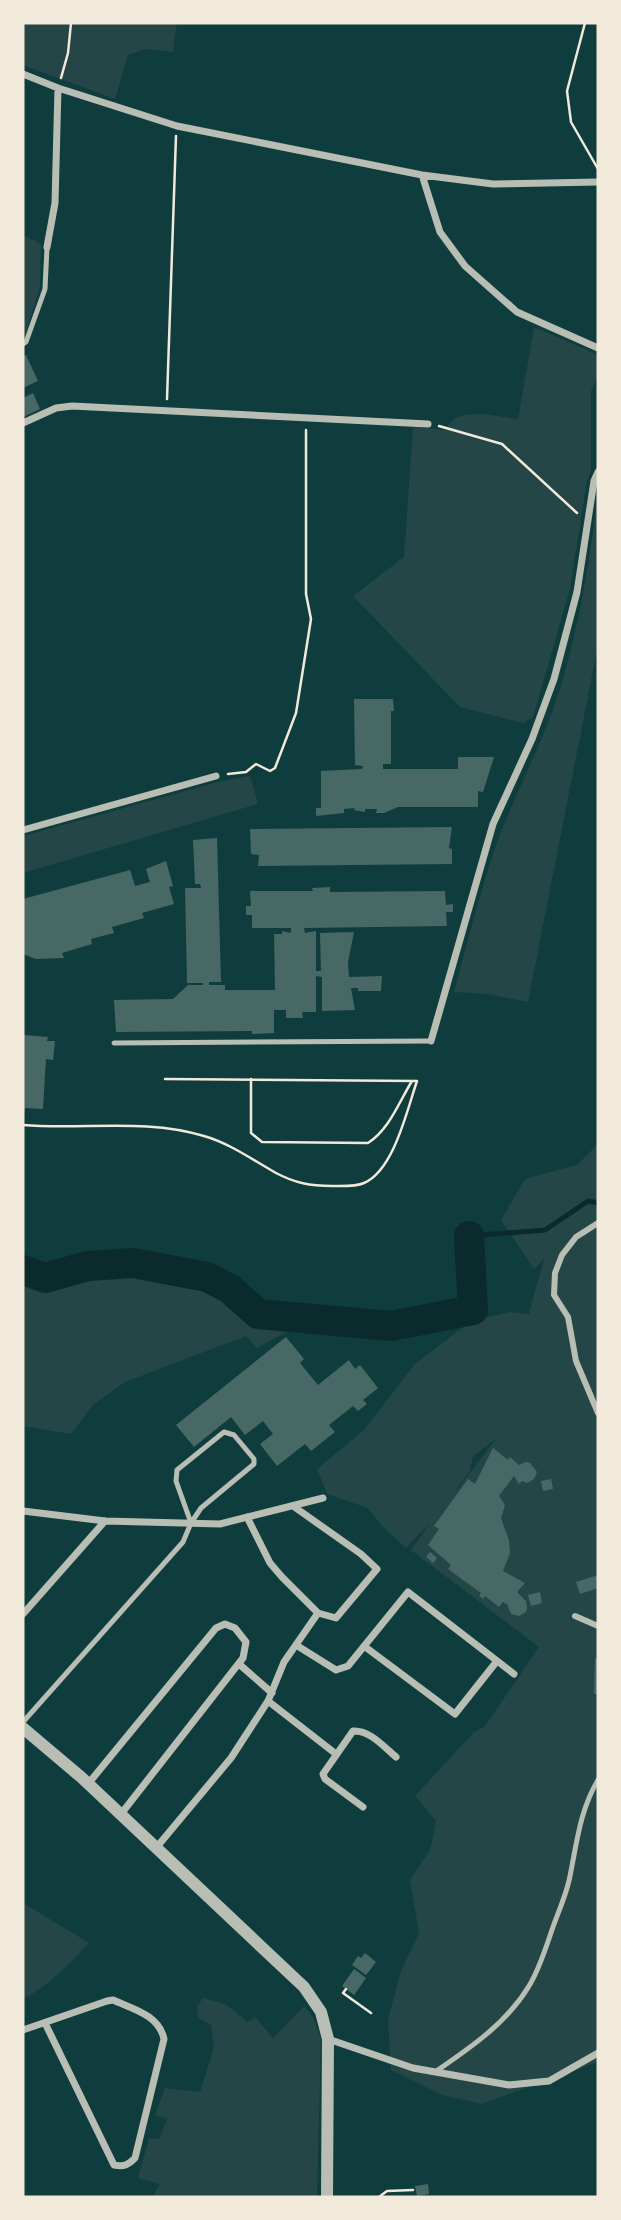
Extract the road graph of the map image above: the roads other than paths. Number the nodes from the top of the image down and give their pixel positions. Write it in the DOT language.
graph roads {
  1 [pos="23,74"];
  2 [pos="58,88"];
  3 [pos="422,175"];
  4 [pos="598,182"];
  5 [pos="47,247"];
  6 [pos="23,344"];
  7 [pos="598,348"];
  8 [pos="23,423"];
  9 [pos="428,424"];
  10 [pos="598,472"];
  11 [pos="216,776"];
  12 [pos="23,830"];
  13 [pos="431,1041"];
  14 [pos="114,1043"];
  15 [pos="598,1223"];
  16 [pos="598,1413"];
  17 [pos="323,1498"];
  18 [pos="293,1506"];
  19 [pos="23,1511"];
  20 [pos="247,1517"];
  21 [pos="105,1521"];
  22 [pos="191,1522"];
  23 [pos="318,1613"];
  24 [pos="23,1614"];
  25 [pos="575,1616"];
  26 [pos="598,1626"];
  27 [pos="296,1645"];
  28 [pos="364,1646"];
  29 [pos="496,1661"];
  30 [pos="239,1664"];
  31 [pos="514,1674"];
  32 [pos="272,1693"];
  33 [pos="268,1701"];
  34 [pos="23,1722"];
  35 [pos="23,1728"];
  36 [pos="336,1754"];
  37 [pos="396,1757"];
  38 [pos="598,1780"];
  39 [pos="88,1784"];
  40 [pos="363,1807"];
  41 [pos="121,1814"];
  42 [pos="156,1848"];
  43 [pos="45,2023"];
  44 [pos="23,2030"];
  45 [pos="328,2039"];
  46 [pos="598,2053"];
  47 [pos="435,2072"];
  48 [pos="327,2197"];
  1 -- 2 [label="street"];
  2 -- 3 [label="street"];
  2 -- 5 [label="street"];
  3 -- 4 [label="street"];
  3 -- 7 [label="street"];
  5 -- 6 [label="lane"];
  8 -- 9 [label="street"];
  10 -- 13 [label="street"];
  11 -- 12 [label="street"];
  13 -- 14 [label="lane"];
  15 -- 16 [label="street"];
  17 -- 18 [label="street"];
  18 -- 20 [label="street"];
  18 -- 23 [label="street"];
  19 -- 21 [label="street"];
  20 -- 22 [label="street"];
  20 -- 23 [label="street"];
  21 -- 22 [label="street"];
  21 -- 24 [label="street"];
  22 -- 22 [label="lane"];
  22 -- 34 [label="lane"];
  23 -- 27 [label="street"];
  25 -- 26 [label="street"];
  27 -- 28 [label="street"];
  27 -- 32 [label="street"];
  28 -- 29 [label="street"];
  28 -- 29 [label="street"];
  29 -- 31 [label="street"];
  30 -- 32 [label="street"];
  30 -- 39 [label="street"];
  30 -- 41 [label="street"];
  32 -- 33 [label="street"];
  33 -- 36 [label="street"];
  33 -- 42 [label="street"];
  35 -- 39 [label="street"];
  36 -- 37 [label="street"];
  36 -- 40 [label="street"];
  38 -- 47 [label="lane"];
  39 -- 41 [label="street"];
  41 -- 42 [label="street"];
  42 -- 45 [label="street"];
  43 -- 43 [label="street"];
  43 -- 44 [label="street"];
  45 -- 47 [label="street"];
  45 -- 48 [label="street"];
  46 -- 47 [label="street"];
}
